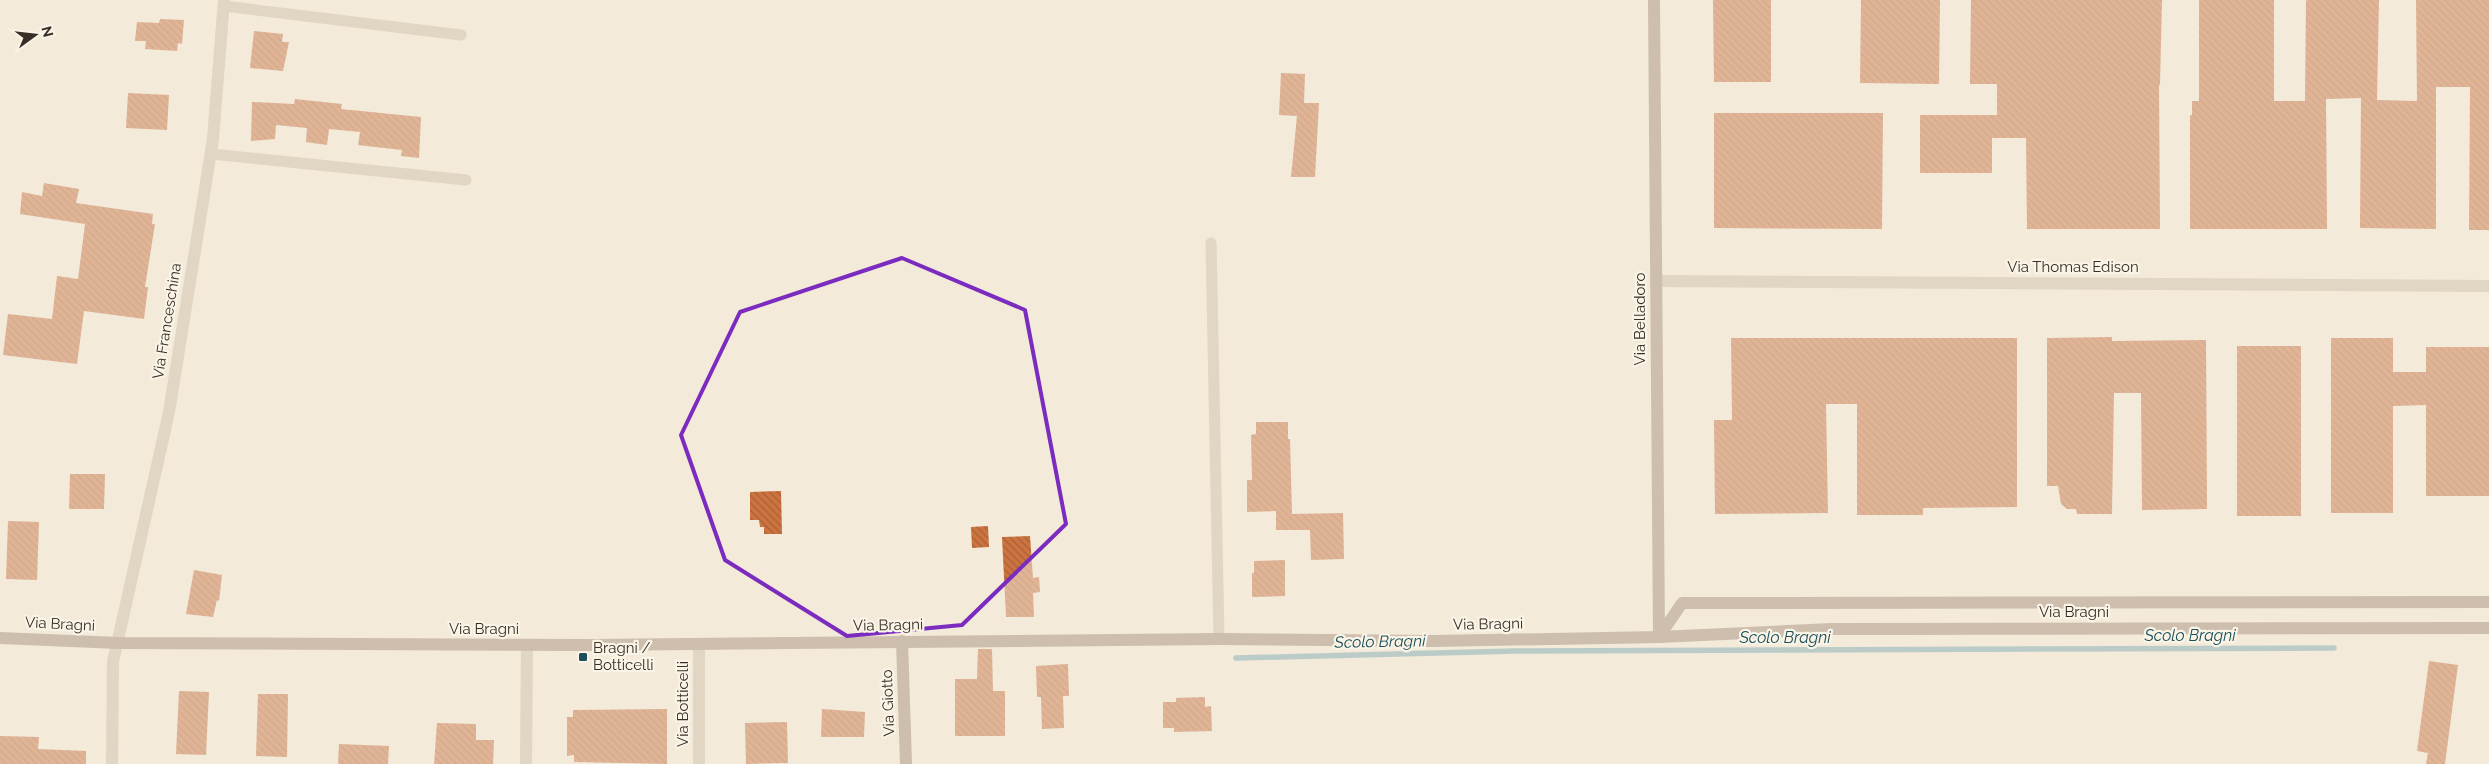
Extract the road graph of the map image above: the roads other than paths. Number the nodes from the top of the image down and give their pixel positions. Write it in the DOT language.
graph roads {
  1 [pos="1654,0"];
  2 [pos="224,3"];
  3 [pos="461,35"];
  4 [pos="211,154"];
  5 [pos="466,180"];
  6 [pos="1212,243"];
  7 [pos="1656,282"];
  8 [pos="2489,286"];
  9 [pos="2489,602"];
  10 [pos="1658,603"];
  11 [pos="1682,603"];
  12 [pos="2489,628"];
  13 [pos="1659,637"];
  14 [pos="0,638"];
  15 [pos="1219,639"];
  16 [pos="902,641"];
  17 [pos="118,643"];
  18 [pos="699,644"];
  19 [pos="527,645"];
  20 [pos="112,764"];
  21 [pos="526,764"];
  22 [pos="699,764"];
  23 [pos="906,764"];
  1 -- 7 [label="main road, Via Belladoro"];
  2 -- 3 [label="lane"];
  2 -- 4 [label="street, Via Franceschina"];
  4 -- 5 [label="lane"];
  4 -- 17 [label="street, Via Franceschina"];
  6 -- 15 [label="lane"];
  7 -- 8 [label="street, Via Thomas Edison"];
  7 -- 10 [label="main road, Via Belladoro"];
  9 -- 11 [label="main road, Via Bragni"];
  10 -- 11 [label="main road, Via Bragni"];
  10 -- 13 [label="main road, Via Belladoro"];
  11 -- 13 [label="main road"];
  12 -- 13 [label="main road, Via Bragni"];
  13 -- 15 [label="main road, Via Bragni"];
  14 -- 17 [label="main road, Via Bragni"];
  15 -- 16 [label="main road, Via Bragni"];
  16 -- 18 [label="main road, Via Bragni"];
  16 -- 23 [label="main road, Via Giotto"];
  17 -- 19 [label="main road, Via Bragni"];
  17 -- 20 [label="street"];
  18 -- 19 [label="main road, Via Bragni"];
  18 -- 22 [label="street, Via Botticelli"];
  19 -- 21 [label="street"];
}
